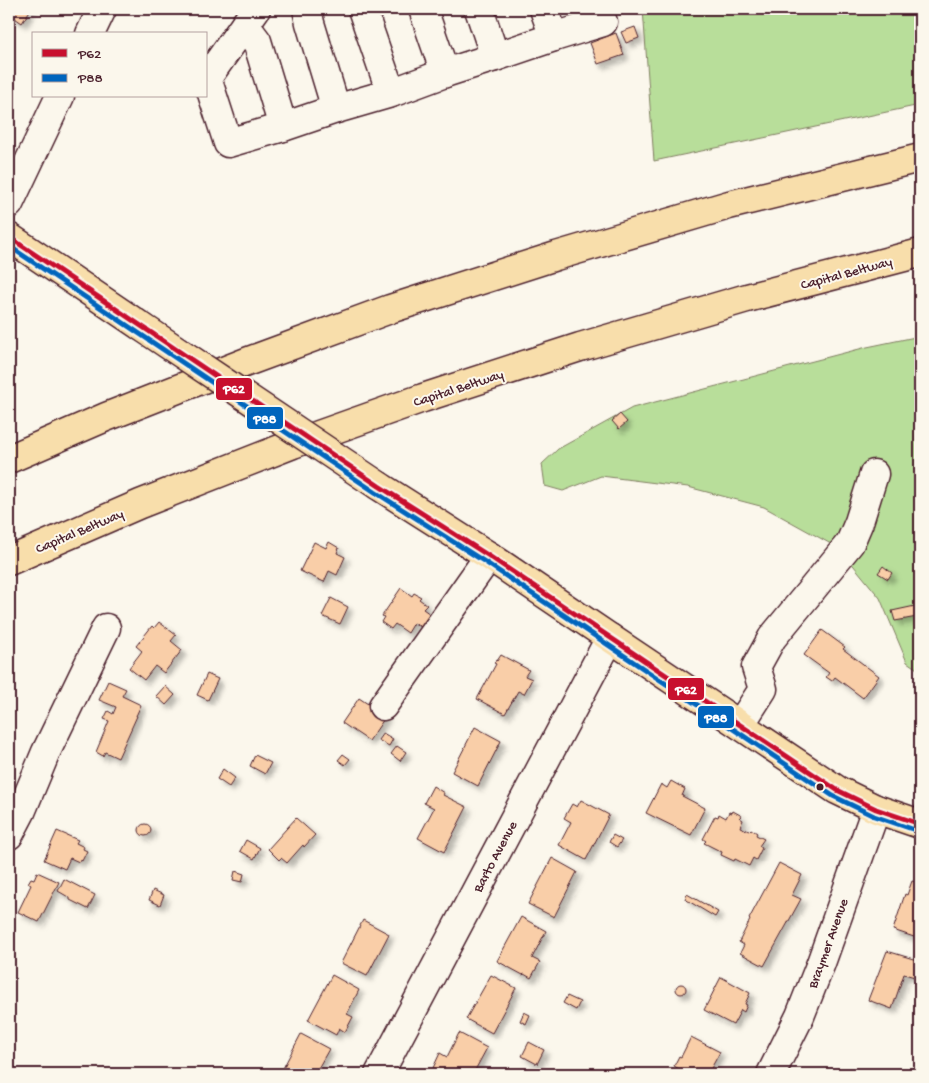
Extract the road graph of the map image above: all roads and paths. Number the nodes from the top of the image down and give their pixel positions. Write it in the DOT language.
graph roads {
  1 [pos="102,9"];
  2 [pos="307,9"];
  3 [pos="362,9"];
  4 [pos="423,9"];
  5 [pos="479,9"];
  6 [pos="544,9"];
  7 [pos="598,9"];
  8 [pos="250,17"];
  9 [pos="91,32"];
  10 [pos="554,37"];
  11 [pos="495,57"];
  12 [pos="445,73"];
  13 [pos="208,77"];
  14 [pos="208,81"];
  15 [pos="391,93"];
  16 [pos="59,98"];
  17 [pos="336,108"];
  18 [pos="283,127"];
  19 [pos="920,158"];
  20 [pos="9,204"];
  21 [pos="9,237"];
  22 [pos="920,253"];
  23 [pos="9,458"];
  24 [pos="874,474"];
  25 [pos="489,556"];
  26 [pos="9,560"];
  27 [pos="106,628"];
  28 [pos="610,638"];
  29 [pos="383,706"];
  30 [pos="740,725"];
  31 [pos="876,809"];
  32 [pos="920,824"];
  33 [pos="9,836"];
  34 [pos="379,1074"];
  35 [pos="772,1074"];
  1 -- 9 [label="street"];
  2 -- 17 [label="street"];
  3 -- 15 [label="street"];
  4 -- 12 [label="street"];
  5 -- 11 [label="street"];
  6 -- 10 [label="street"];
  7 -- 10 [label="street"];
  8 -- 13 [label="street"];
  8 -- 18 [label="street"];
  10 -- 11 [label="street"];
  11 -- 12 [label="street"];
  12 -- 15 [label="street"];
  14 -- 18 [label="street"];
  15 -- 17 [label="street"];
  16 -- 20 [label="street"];
  17 -- 18 [label="street"];
  19 -- 23 [label="main road"];
  21 -- 25 [label="main road, bridge"];
  22 -- 26 [label="main road, Capital Beltway"];
  24 -- 30 [label="street"];
  25 -- 28 [label="main road"];
  25 -- 29 [label="street"];
  27 -- 33 [label="street"];
  28 -- 30 [label="main road"];
  28 -- 34 [label="street, Barto Avenue"];
  30 -- 31 [label="main road"];
  31 -- 32 [label="main road"];
  31 -- 35 [label="street, Braymer Avenue"];
}
